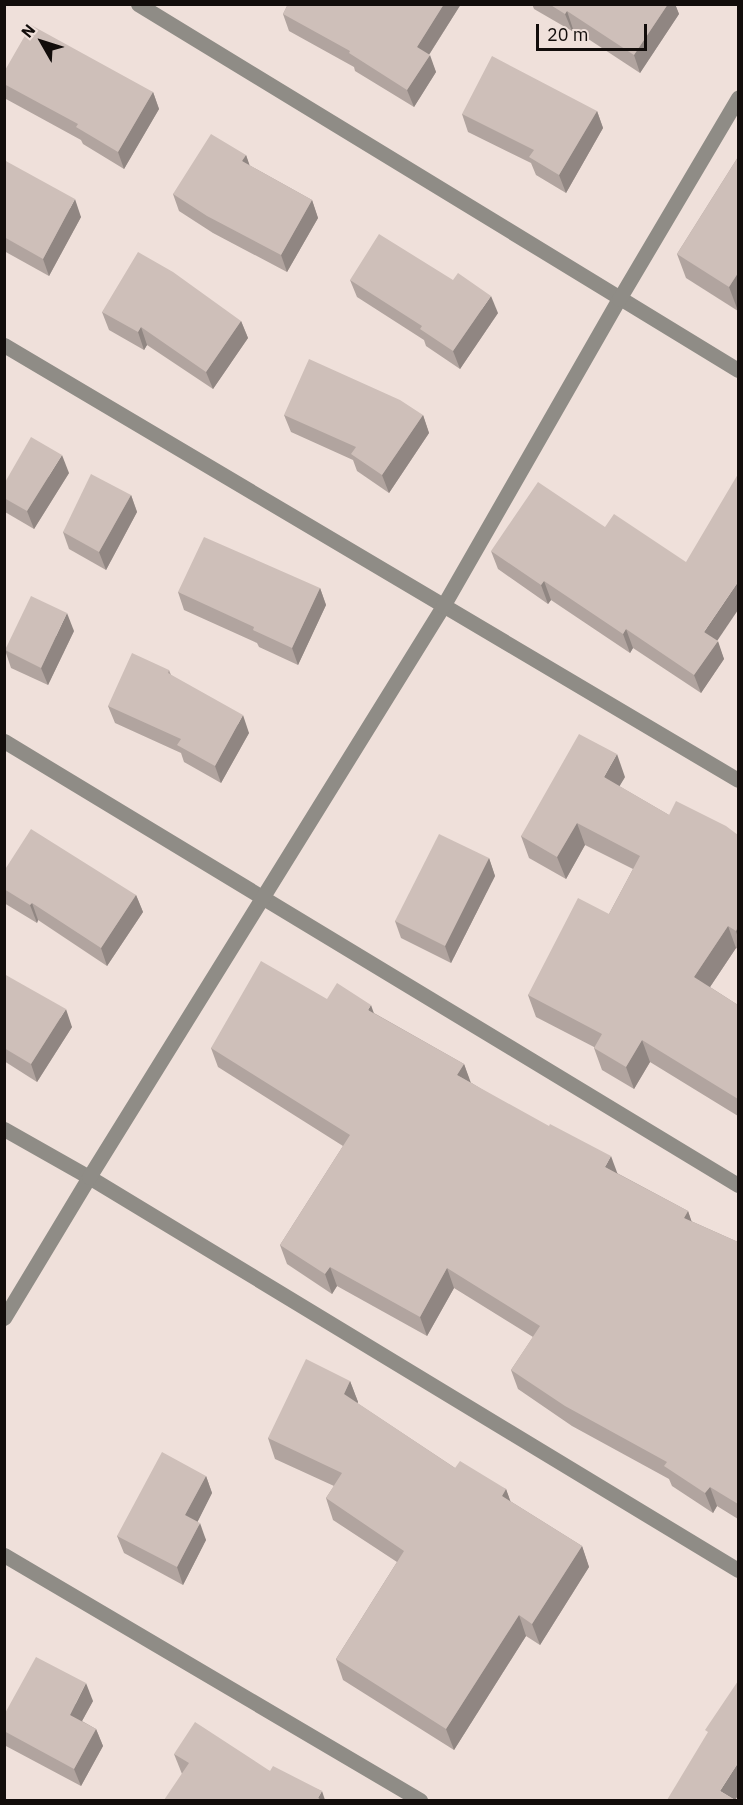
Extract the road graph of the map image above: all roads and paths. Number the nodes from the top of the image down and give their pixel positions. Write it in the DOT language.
graph roads {
  1 [pos="138,4"];
  2 [pos="738,98"];
  3 [pos="619,299"];
  4 [pos="4,345"];
  5 [pos="738,370"];
  6 [pos="443,606"];
  7 [pos="4,741"];
  8 [pos="738,780"];
  9 [pos="263,895"];
  10 [pos="4,1129"];
  11 [pos="89,1177"];
  12 [pos="738,1185"];
  13 [pos="4,1318"];
  14 [pos="4,1555"];
  15 [pos="738,1570"];
  16 [pos="420,1800"];
  1 -- 3 [label="street"];
  2 -- 3 [label="street"];
  3 -- 5 [label="street"];
  3 -- 6 [label="street"];
  4 -- 6 [label="street"];
  6 -- 8 [label="street"];
  6 -- 9 [label="street"];
  7 -- 9 [label="street"];
  9 -- 11 [label="street"];
  9 -- 12 [label="street"];
  10 -- 11 [label="street"];
  11 -- 13 [label="street"];
  11 -- 15 [label="street"];
  14 -- 16 [label="street"];
}
